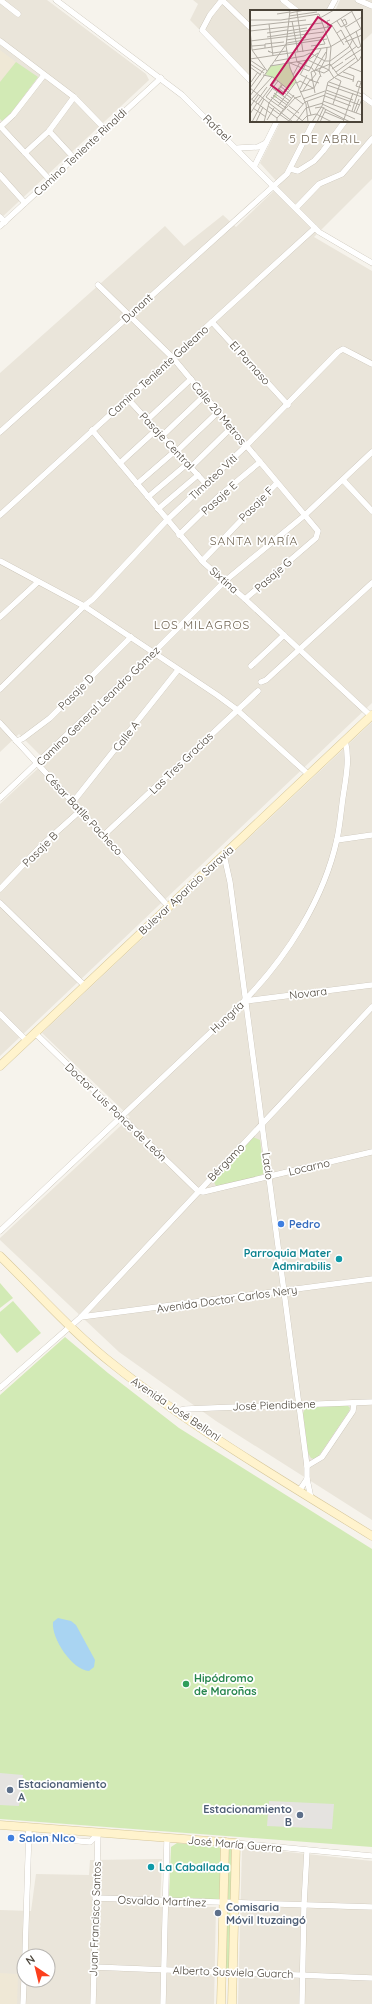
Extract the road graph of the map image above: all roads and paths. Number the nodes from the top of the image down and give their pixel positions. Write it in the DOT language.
graph roads {
  1 [pos="0,0"];
  2 [pos="56,0"];
  3 [pos="283,0"];
  4 [pos="335,0"];
  5 [pos="358,0"];
  6 [pos="64,3"];
  7 [pos="372,6"];
  8 [pos="296,10"];
  9 [pos="330,10"];
  10 [pos="18,14"];
  11 [pos="250,27"];
  12 [pos="0,41"];
  13 [pos="44,75"];
  14 [pos="161,78"];
  15 [pos="250,80"];
  16 [pos="74,97"];
  17 [pos="362,97"];
  18 [pos="372,103"];
  19 [pos="276,122"];
  20 [pos="314,122"];
  21 [pos="344,122"];
  22 [pos="0,127"];
  23 [pos="105,129"];
  24 [pos="49,131"];
  25 [pos="372,139"];
  26 [pos="266,143"];
  27 [pos="238,148"];
  28 [pos="25,153"];
  29 [pos="74,158"];
  30 [pos="255,165"];
  31 [pos="291,169"];
  32 [pos="0,175"];
  33 [pos="50,180"];
  34 [pos="274,186"];
  35 [pos="25,203"];
  36 [pos="296,208"];
  37 [pos="0,217"];
  38 [pos="2,224"];
  39 [pos="315,228"];
  40 [pos="372,263"];
  41 [pos="98,285"];
  42 [pos="130,315"];
  43 [pos="212,322"];
  44 [pos="173,358"];
  45 [pos="372,364"];
  46 [pos="191,379"];
  47 [pos="204,396"];
  48 [pos="128,399"];
  49 [pos="288,405"];
  50 [pos="218,412"];
  51 [pos="147,420"];
  52 [pos="231,428"];
  53 [pos="92,430"];
  54 [pos="156,430"];
  55 [pos="0,432"];
  56 [pos="162,436"];
  57 [pos="246,446"];
  58 [pos="176,451"];
  59 [pos="372,452"];
  60 [pos="260,462"];
  61 [pos="120,463"];
  62 [pos="189,465"];
  63 [pos="198,475"];
  64 [pos="343,480"];
  65 [pos="277,483"];
  66 [pos="137,484"];
  67 [pos="206,484"];
  68 [pos="148,497"];
  69 [pos="158,509"];
  70 [pos="372,511"];
  71 [pos="305,514"];
  72 [pos="0,515"];
  73 [pos="167,520"];
  74 [pos="179,535"];
  75 [pos="202,560"];
  76 [pos="0,561"];
  77 [pos="225,581"];
  78 [pos="38,582"];
  79 [pos="372,583"];
  80 [pos="245,599"];
  81 [pos="84,606"];
  82 [pos="0,617"];
  83 [pos="284,635"];
  84 [pos="131,637"];
  85 [pos="300,650"];
  86 [pos="153,653"];
  87 [pos="251,666"];
  88 [pos="178,670"];
  89 [pos="261,682"];
  90 [pos="0,689"];
  91 [pos="258,690"];
  92 [pos="236,709"];
  93 [pos="371,716"];
  94 [pos="0,723"];
  95 [pos="345,740"];
  96 [pos="16,741"];
  97 [pos="37,764"];
  98 [pos="308,774"];
  99 [pos="0,798"];
  100 [pos="73,802"];
  101 [pos="81,810"];
  102 [pos="104,835"];
  103 [pos="372,835"];
  104 [pos="337,840"];
  105 [pos="224,855"];
  106 [pos="0,889"];
  107 [pos="0,903"];
  108 [pos="168,906"];
  109 [pos="85,986"];
  110 [pos="372,986"];
  111 [pos="244,1001"];
  112 [pos="372,1007"];
  113 [pos="0,1014"];
  114 [pos="35,1033"];
  115 [pos="27,1040"];
  116 [pos="0,1066"];
  117 [pos="121,1117"];
  118 [pos="261,1125"];
  119 [pos="372,1152"];
  120 [pos="269,1177"];
  121 [pos="198,1191"];
  122 [pos="0,1231"];
  123 [pos="0,1256"];
  124 [pos="372,1279"];
  125 [pos="283,1291"];
  126 [pos="81,1318"];
  127 [pos="71,1326"];
  128 [pos="0,1388"];
  129 [pos="372,1402"];
  130 [pos="354,1403"];
  131 [pos="299,1404"];
  132 [pos="176,1411"];
  133 [pos="307,1466"];
  134 [pos="307,1479"];
  135 [pos="299,1491"];
  136 [pos="311,1498"];
  137 [pos="372,1536"];
  138 [pos="0,1825"];
  139 [pos="28,1831"];
  140 [pos="98,1834"];
  141 [pos="167,1838"];
  142 [pos="225,1842"];
  143 [pos="236,1843"];
  144 [pos="307,1851"];
  145 [pos="372,1856"];
  146 [pos="95,1898"];
  147 [pos="166,1900"];
  148 [pos="223,1903"];
  149 [pos="235,1903"];
  150 [pos="304,1904"];
  151 [pos="372,1907"];
  152 [pos="25,1948"];
  153 [pos="93,1967"];
  154 [pos="164,1969"];
  155 [pos="222,1972"];
  156 [pos="233,1972"];
  157 [pos="303,1975"];
  158 [pos="372,1978"];
  159 [pos="24,1988"];
  160 [pos="23,2004"];
  161 [pos="93,2004"];
  162 [pos="163,2004"];
  163 [pos="221,2004"];
  164 [pos="232,2004"];
  165 [pos="302,2004"];
  1 -- 10 [label="street"];
  2 -- 6 [label="street, Rafael"];
  3 -- 8 [label="street"];
  4 -- 9 [label="street"];
  5 -- 7 [label="street"];
  6 -- 14 [label="street, Rafael"];
  11 -- 15 [label="street"];
  12 -- 13 [label="street"];
  13 -- 16 [label="street"];
  13 -- 22 [label="street"];
  14 -- 23 [label="street, Camino Teniente Rinaldi"];
  14 -- 27 [label="street, Rafael"];
  16 -- 23 [label="street"];
  16 -- 24 [label="street"];
  17 -- 18 [label="street"];
  19 -- 26 [label="street"];
  20 -- 31 [label="street"];
  21 -- 31 [label="street"];
  22 -- 28 [label="street"];
  23 -- 29 [label="street, Camino Teniente Rinaldi"];
  24 -- 28 [label="street"];
  24 -- 29 [label="street"];
  25 -- 36 [label="street"];
  26 -- 27 [label="street"];
  26 -- 30 [label="street"];
  27 -- 30 [label="street, Rafael"];
  28 -- 33 [label="street"];
  29 -- 33 [label="street, Camino Teniente Rinaldi"];
  30 -- 34 [label="street, Rafael"];
  31 -- 34 [label="street, Dunant"];
  32 -- 35 [label="street"];
  33 -- 35 [label="street, Camino Teniente Rinaldi"];
  34 -- 36 [label="street, Rafael"];
  34 -- 42 [label="street, Dunant"];
  35 -- 38 [label="street, Camino Teniente Rinaldi"];
  36 -- 39 [label="street, Rafael"];
  37 -- 38 [label="street"];
  39 -- 40 [label="street, Rafael"];
  39 -- 43 [label="street, Camino Teniente Galeano"];
  41 -- 42 [label="street, Calle 20 Metros"];
  42 -- 44 [label="street, Calle 20 Metros"];
  42 -- 55 [label="street, Dunant"];
  43 -- 44 [label="street, Camino Teniente Galeano"];
  43 -- 49 [label="street, El Parnaso"];
  44 -- 46 [label="street, Calle 20 Metros"];
  44 -- 48 [label="street, Camino Teniente Galeano"];
  45 -- 49 [label="street, Timoteo Viti"];
  46 -- 47 [label="street, Calle 20 Metros"];
  46 -- 51 [label="street"];
  47 -- 50 [label="street, Calle 20 Metros"];
  47 -- 56 [label="street"];
  48 -- 51 [label="street, Pasaje Central"];
  48 -- 53 [label="street, Camino Teniente Galeano"];
  49 -- 57 [label="street, Timoteo Viti"];
  50 -- 52 [label="street, Calle 20 Metros"];
  50 -- 58 [label="street"];
  51 -- 54 [label="street, Pasaje Central"];
  52 -- 57 [label="street, Calle 20 Metros"];
  52 -- 62 [label="street"];
  53 -- 61 [label="street, Sixtina"];
  53 -- 72 [label="street, Camino Teniente Galeano"];
  54 -- 56 [label="street, Pasaje Central"];
  54 -- 61 [label="street"];
  56 -- 58 [label="street, Pasaje Central"];
  57 -- 60 [label="street, Calle 20 Metros"];
  57 -- 67 [label="street, Timoteo Viti"];
  58 -- 62 [label="street, Pasaje Central"];
  58 -- 66 [label="street"];
  59 -- 64 [label="street, Camino General Leandro Gómez"];
  60 -- 65 [label="street, Calle 20 Metros"];
  60 -- 74 [label="street, Pasaje E"];
  61 -- 66 [label="street, Sixtina"];
  62 -- 63 [label="street, Pasaje Central"];
  62 -- 68 [label="street"];
  63 -- 67 [label="street, Pasaje Central"];
  63 -- 69 [label="street"];
  64 -- 70 [label="street"];
  64 -- 71 [label="street, Camino General Leandro Gómez"];
  65 -- 71 [label="street, Calle 20 Metros"];
  65 -- 75 [label="street, Pasaje F"];
  66 -- 68 [label="street, Sixtina"];
  67 -- 73 [label="street, Timoteo Viti"];
  68 -- 69 [label="street, Sixtina"];
  69 -- 73 [label="street, Sixtina"];
  71 -- 77 [label="street, Camino General Leandro Gómez"];
  71 -- 80 [label="street, Pasaje G"];
  73 -- 74 [label="street, Sixtina"];
  73 -- 81 [label="street, Timoteo Viti"];
  74 -- 75 [label="street, Sixtina"];
  75 -- 77 [label="street, Sixtina"];
  76 -- 78 [label="street"];
  77 -- 80 [label="street, Sixtina"];
  77 -- 86 [label="street, Camino General Leandro Gómez"];
  78 -- 81 [label="street"];
  78 -- 82 [label="street"];
  79 -- 85 [label="street"];
  80 -- 83 [label="street, Sixtina"];
  81 -- 84 [label="street"];
  81 -- 90 [label="street, Timoteo Viti"];
  83 -- 85 [label="street, Sixtina"];
  83 -- 87 [label="street"];
  84 -- 86 [label="street"];
  84 -- 96 [label="street, Pasaje D"];
  85 -- 89 [label="street"];
  85 -- 93 [label="street, Sixtina"];
  86 -- 88 [label="street"];
  86 -- 97 [label="street, Camino General Leandro Gómez"];
  88 -- 92 [label="street"];
  88 -- 100 [label="street, Calle A"];
  91 -- 92 [label="street, Las Tres Gracias"];
  92 -- 98 [label="street"];
  92 -- 102 [label="street, Las Tres Gracias"];
  93 -- 95 [label="street, Bulevar Aparicio Saravia"];
  94 -- 96 [label="street, César Batlle Pacheco"];
  95 -- 98 [label="street, Bulevar Aparicio Saravia"];
  95 -- 104 [label="street, Hungría"];
  96 -- 97 [label="street, César Batlle Pacheco"];
  97 -- 99 [label="street, Camino General Leandro Gómez"];
  97 -- 100 [label="street, César Batlle Pacheco"];
  98 -- 105 [label="street, Bulevar Aparicio Saravia"];
  100 -- 101 [label="street, César Batlle Pacheco"];
  101 -- 102 [label="street, César Batlle Pacheco"];
  101 -- 106 [label="street, Pasaje B"];
  102 -- 108 [label="street, César Batlle Pacheco"];
  103 -- 104 [label="street"];
  104 -- 111 [label="street, Hungría"];
  105 -- 108 [label="street, Bulevar Aparicio Saravia"];
  105 -- 111 [label="street, Lacio"];
  107 -- 109 [label="street"];
  108 -- 109 [label="street, Bulevar Aparicio Saravia"];
  109 -- 114 [label="street, Bulevar Aparicio Saravia"];
  110 -- 111 [label="street, Novara"];
  111 -- 117 [label="street, Hungría"];
  111 -- 118 [label="street, Lacio"];
  112 -- 118 [label="street, Bérgamo"];
  113 -- 115 [label="street"];
  114 -- 115 [label="street, Bulevar Aparicio Saravia"];
  114 -- 117 [label="street, Doctor Luis Ponce de León"];
  115 -- 116 [label="street, Bulevar Aparicio Saravia"];
  117 -- 121 [label="street, Doctor Luis Ponce de León"];
  117 -- 122 [label="street, Hungría"];
  118 -- 120 [label="street, Lacio"];
  118 -- 121 [label="street, Bérgamo"];
  119 -- 120 [label="street, Locarno"];
  120 -- 121 [label="street, Locarno"];
  120 -- 125 [label="street, Lacio"];
  121 -- 126 [label="street, Bérgamo"];
  123 -- 127 [label="street, Avenida José Belloni"];
  124 -- 125 [label="street, Avenida Doctor Carlos Nery"];
  125 -- 126 [label="street, Avenida Doctor Carlos Nery"];
  125 -- 131 [label="street, Lacio"];
  126 -- 127 [label="street, Bérgamo"];
  127 -- 128 [label="street, Bérgamo"];
  127 -- 132 [label="street, Avenida José Belloni"];
  129 -- 130 [label="street, José Piendibene"];
  130 -- 131 [label="street, José Piendibene"];
  130 -- 133 [label="street"];
  131 -- 132 [label="street, José Piendibene"];
  131 -- 133 [label="street, Lacio"];
  132 -- 135 [label="street, Avenida José Belloni"];
  133 -- 134 [label="street, Lacio"];
  134 -- 135 [label="street"];
  134 -- 136 [label="street, Lacio"];
  135 -- 136 [label="street, Avenida José Belloni"];
  136 -- 137 [label="street, Avenida José Belloni"];
  138 -- 139 [label="street, José María Guerra"];
  139 -- 140 [label="street, José María Guerra"];
  139 -- 152 [label="street"];
  140 -- 141 [label="street, José María Guerra"];
  140 -- 146 [label="street, Juan Francisco Santos"];
  141 -- 142 [label="street, José María Guerra"];
  141 -- 147 [label="street"];
  142 -- 143 [label="street, José María Guerra"];
  142 -- 148 [label="street"];
  143 -- 144 [label="street, José María Guerra"];
  143 -- 149 [label="street"];
  144 -- 145 [label="street, José María Guerra"];
  144 -- 150 [label="street"];
  146 -- 147 [label="street, Osvaldo Martínez"];
  146 -- 153 [label="street, Juan Francisco Santos"];
  147 -- 148 [label="street, Osvaldo Martínez"];
  147 -- 154 [label="street"];
  148 -- 149 [label="street, Osvaldo Martínez"];
  148 -- 155 [label="street"];
  149 -- 150 [label="street, Osvaldo Martínez"];
  149 -- 156 [label="street"];
  150 -- 151 [label="street, Osvaldo Martínez"];
  150 -- 157 [label="street"];
  153 -- 154 [label="street, Alberto Susviela Guarch"];
  153 -- 161 [label="street, Juan Francisco Santos"];
  154 -- 155 [label="street, Alberto Susviela Guarch"];
  154 -- 162 [label="street"];
  155 -- 156 [label="street, Alberto Susviela Guarch"];
  155 -- 163 [label="street"];
  156 -- 157 [label="street, Alberto Susviela Guarch"];
  156 -- 164 [label="street"];
  157 -- 158 [label="street, Alberto Susviela Guarch"];
  157 -- 165 [label="street"];
  159 -- 160 [label="street"];
}
